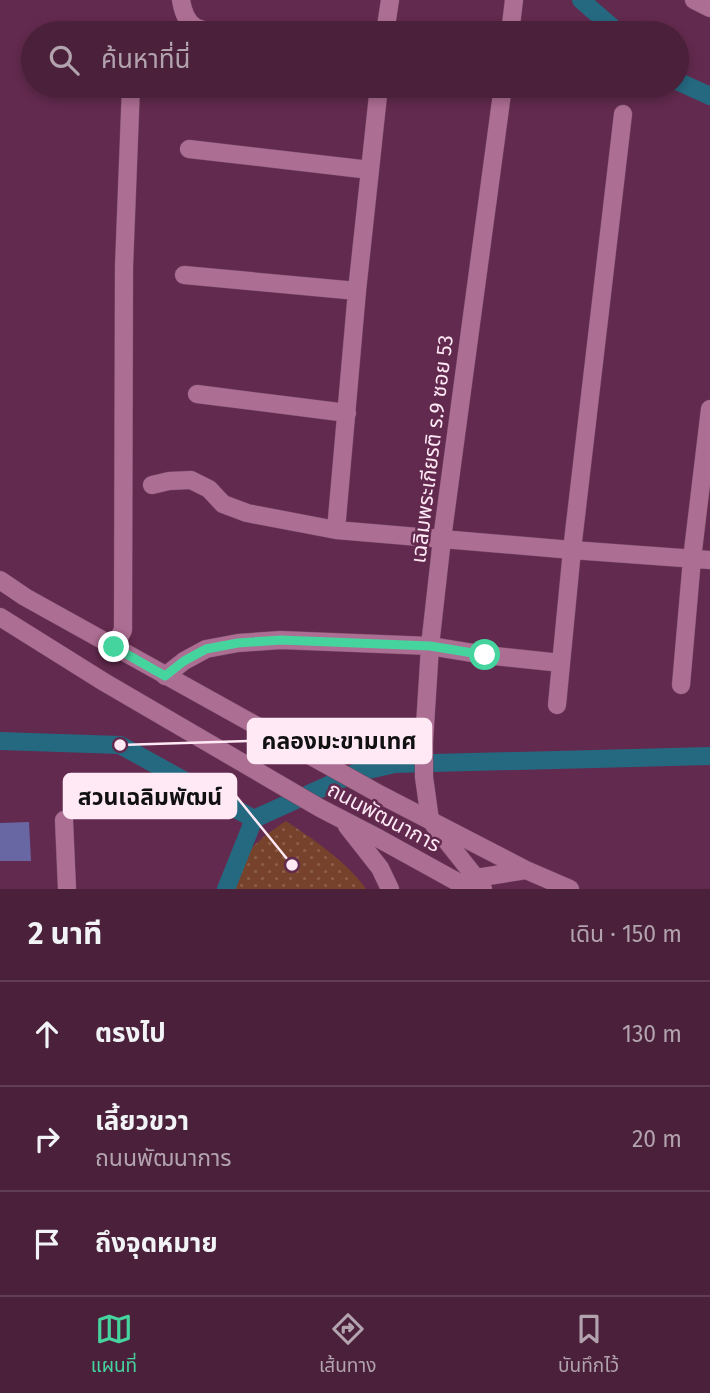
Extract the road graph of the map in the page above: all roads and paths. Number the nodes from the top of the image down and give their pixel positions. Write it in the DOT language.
graph roads {
  1 [pos="181,0"];
  2 [pos="390,0"];
  3 [pos="514,0"];
  4 [pos="694,0"];
  5 [pos="710,8"];
  6 [pos="187,21"];
  7 [pos="387,21"];
  8 [pos="511,21"];
  9 [pos="131,98"];
  10 [pos="378,98"];
  11 [pos="501,98"];
  12 [pos="624,114"];
  13 [pos="189,149"];
  14 [pos="370,170"];
  15 [pos="184,275"];
  16 [pos="357,290"];
  17 [pos="197,394"];
  18 [pos="710,409"];
  19 [pos="347,413"];
  20 [pos="152,485"];
  21 [pos="336,530"];
  22 [pos="442,539"];
  23 [pos="572,550"];
  24 [pos="701,560"];
  25 [pos="0,580"];
  26 [pos="0,617"];
  27 [pos="430,646"];
  28 [pos="114,647"];
  29 [pos="561,663"];
  30 [pos="165,676"];
  31 [pos="681,685"];
  32 [pos="556,705"];
  33 [pos="340,819"];
  34 [pos="64,820"];
  35 [pos="430,820"];
  36 [pos="526,870"];
  37 [pos="469,886"];
  38 [pos="66,889"];
  39 [pos="390,889"];
  40 [pos="570,889"];
  1 -- 6 [label="street"];
  2 -- 7 [label="street"];
  3 -- 8 [label="street"];
  4 -- 5 [label="street"];
  9 -- 28 [label="street"];
  10 -- 14 [label="street"];
  11 -- 22 [label="street, เฉลิมพระเกียรติ ร.9 ซอย 53"];
  12 -- 23 [label="street"];
  13 -- 14 [label="street"];
  14 -- 16 [label="street"];
  15 -- 16 [label="street"];
  16 -- 19 [label="street"];
  17 -- 19 [label="street"];
  18 -- 24 [label="street"];
  19 -- 21 [label="street"];
  20 -- 21 [label="street"];
  21 -- 22 [label="street"];
  22 -- 23 [label="street"];
  22 -- 27 [label="street, เฉลิมพระเกียรติ ร.9 ซอย 53"];
  23 -- 24 [label="street"];
  23 -- 29 [label="street"];
  24 -- 31 [label="street"];
  25 -- 28 [label="street, ถนนพัฒนาการ"];
  26 -- 33 [label="street, ถนนพัฒนาการ"];
  27 -- 29 [label="street"];
  27 -- 30 [label="street"];
  27 -- 35 [label="street, เฉลิมพระเกียรติ ร.9 ซอย 53"];
  28 -- 30 [label="street, ถนนพัฒนาการ"];
  29 -- 32 [label="street"];
  30 -- 35 [label="street, ถนนพัฒนาการ"];
  33 -- 37 [label="street, ถนนพัฒนาการ"];
  33 -- 39 [label="street"];
  34 -- 38 [label="street"];
  35 -- 36 [label="street, ถนนพัฒนาการ"];
  35 -- 37 [label="street, เฉลิมพระเกียรติ ร.9 ซอย 53"];
  36 -- 37 [label="street"];
  36 -- 40 [label="street, ถนนพัฒนาการ"];
}
